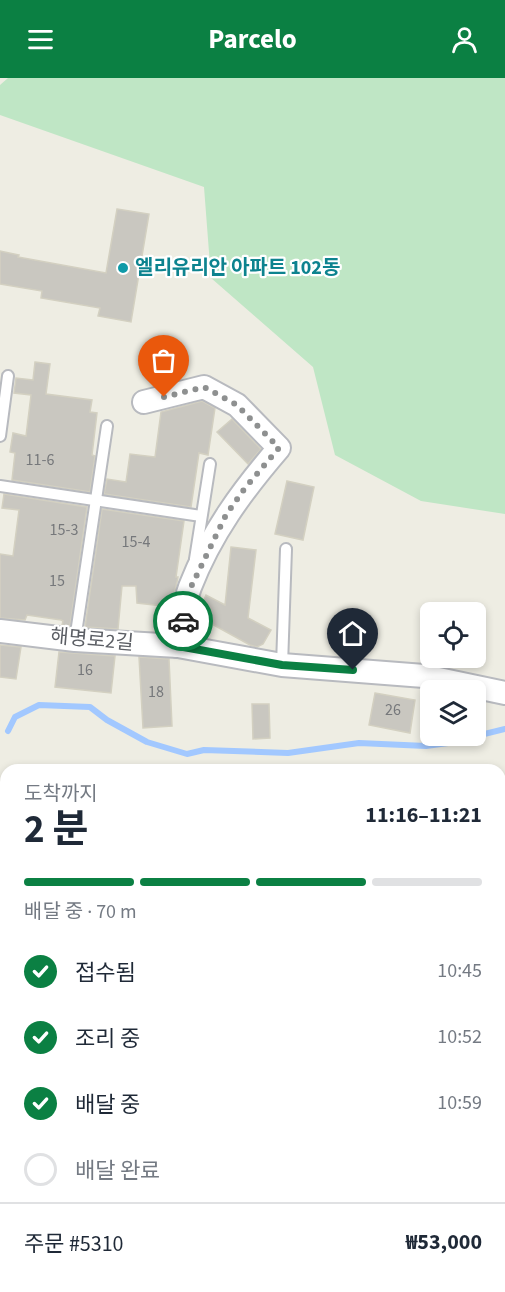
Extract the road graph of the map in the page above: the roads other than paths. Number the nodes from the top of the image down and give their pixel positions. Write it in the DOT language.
graph roads {
  1 [pos="8,376"];
  2 [pos="144,402"];
  3 [pos="107,426"];
  4 [pos="0,436"];
  5 [pos="210,464"];
  6 [pos="0,486"];
  7 [pos="96,501"];
  8 [pos="201,516"];
  9 [pos="286,549"];
  10 [pos="190,589"];
  11 [pos="0,631"];
  12 [pos="75,640"];
  13 [pos="178,646"];
  14 [pos="282,665"];
  15 [pos="505,693"];
  1 -- 4 [label="lane"];
  2 -- 10 [label="street"];
  3 -- 7 [label="lane"];
  5 -- 8 [label="lane"];
  6 -- 7 [label="lane"];
  7 -- 8 [label="lane"];
  7 -- 12 [label="lane"];
  8 -- 10 [label="lane"];
  9 -- 14 [label="lane"];
  10 -- 13 [label="street"];
  11 -- 12 [label="street, 해명로2길"];
  12 -- 13 [label="street, 해명로2길"];
  13 -- 14 [label="street, 해명로2길"];
  14 -- 15 [label="street, 해명로2길"];
}
